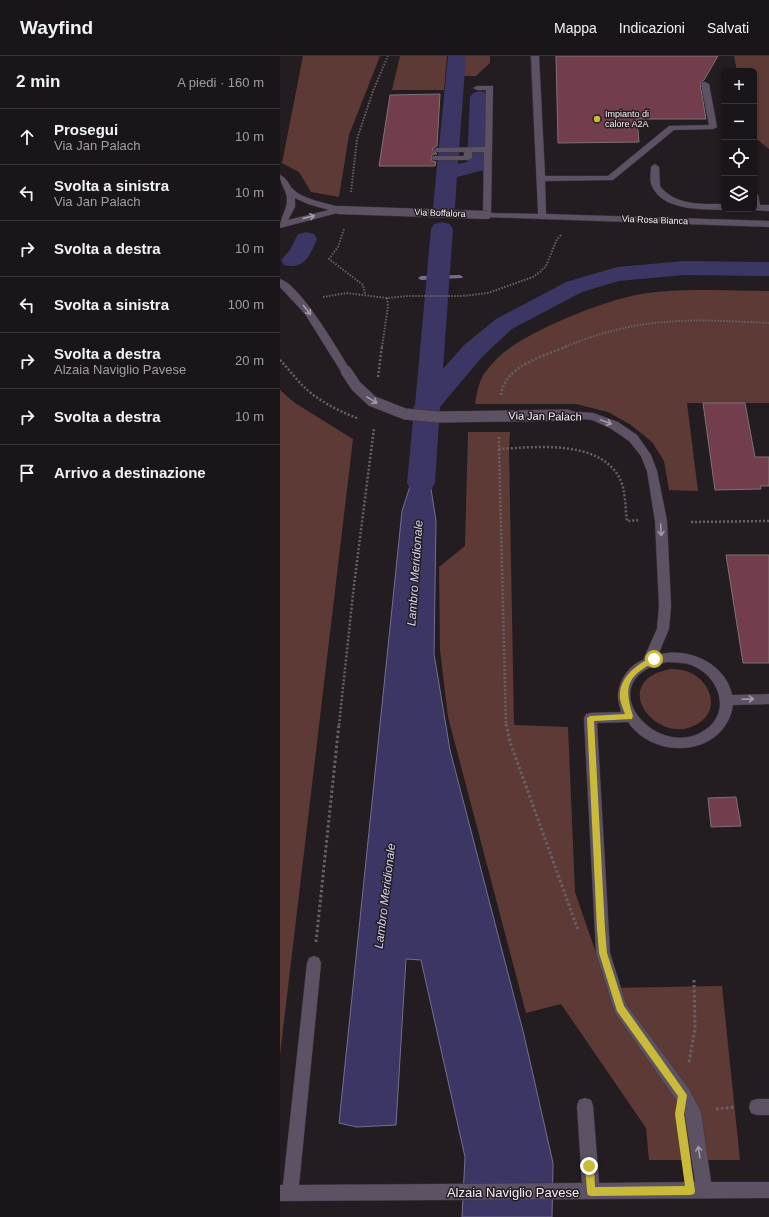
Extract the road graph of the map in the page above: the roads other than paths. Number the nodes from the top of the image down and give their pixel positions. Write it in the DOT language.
graph roads {
  1 [pos="535,56"];
  2 [pos="705,84"];
  3 [pos="477,88"];
  4 [pos="488,149"];
  5 [pos="468,150"];
  6 [pos="655,168"];
  7 [pos="280,178"];
  8 [pos="541,179"];
  9 [pos="291,193"];
  10 [pos="721,207"];
  11 [pos="757,208"];
  12 [pos="769,208"];
  13 [pos="338,210"];
  14 [pos="487,214"];
  15 [pos="542,216"];
  16 [pos="769,224"];
  17 [pos="280,225"];
  18 [pos="280,282"];
  19 [pos="649,661"];
  20 [pos="769,699"];
  21 [pos="727,700"];
  22 [pos="629,716"];
  23 [pos="314,963"];
  24 [pos="585,1106"];
  25 [pos="769,1190"];
  26 [pos="704,1191"];
  27 [pos="591,1192"];
  28 [pos="285,1193"];
  1 -- 8 [label="street"];
  2 -- 8 [label="street"];
  3 -- 4 [label="street"];
  4 -- 5 [label="street"];
  4 -- 14 [label="street"];
  5 -- 5 [label="street"];
  6 -- 10 [label="street"];
  7 -- 9 [label="street, Via Boffalora"];
  8 -- 15 [label="street"];
  9 -- 13 [label="street, Via Boffalora"];
  9 -- 17 [label="street, Via Boffalora"];
  11 -- 12 [label="street"];
  13 -- 14 [label="street, Via Boffalora, bridge"];
  17 -- 13 [label="street, Via Boffalora, one-way"];
  14 -- 15 [label="street, Via Boffalora"];
  15 -- 16 [label="street, Via Rosa Bianca"];
  18 -- 19 [label="street, Via Jan Palach, one-way, bridge"];
  19 -- 21 [label="street, Via Jan Palach"];
  19 -- 22 [label="street, Via Jan Palach"];
  21 -- 20 [label="street, one-way"];
  21 -- 22 [label="street, Via Jan Palach"];
  26 -- 22 [label="street, one-way"];
  23 -- 28 [label="street"];
  24 -- 27 [label="street"];
  25 -- 26 [label="street, Alzaia Naviglio Pavese"];
  26 -- 27 [label="street, Alzaia Naviglio Pavese"];
  27 -- 28 [label="street, Alzaia Naviglio Pavese"];
}
